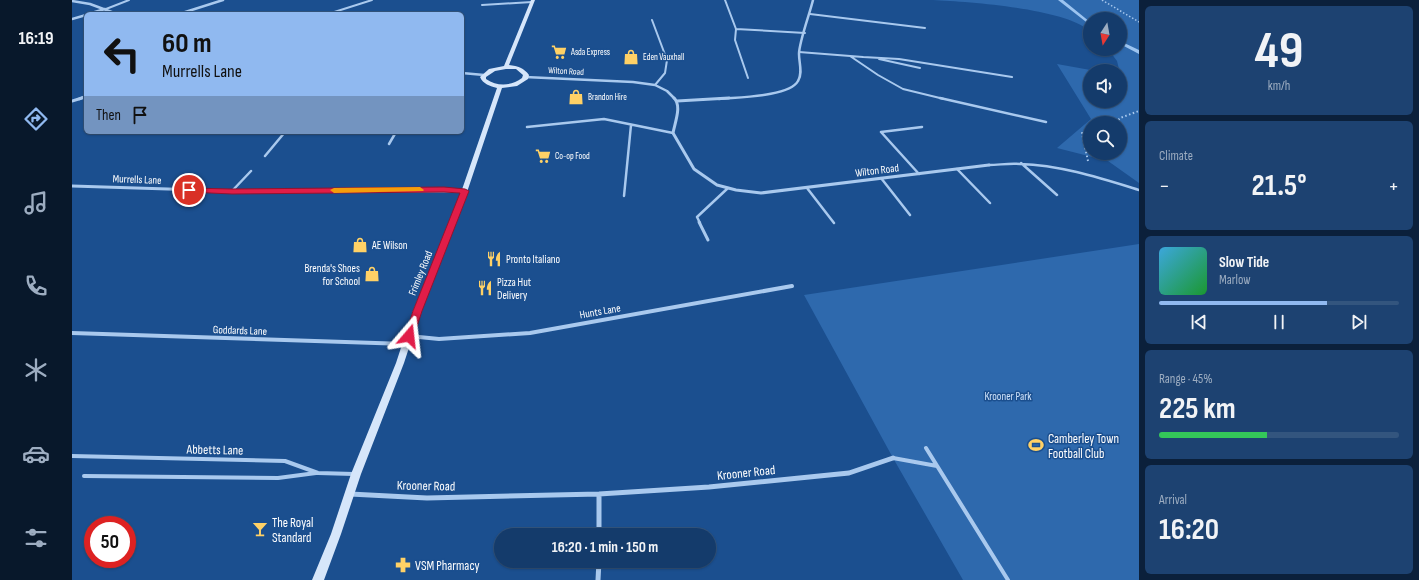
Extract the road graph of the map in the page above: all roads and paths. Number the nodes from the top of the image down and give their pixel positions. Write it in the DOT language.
graph roads {
  1 [pos="128,0"];
  2 [pos="223,0"];
  3 [pos="372,0"];
  4 [pos="725,0"];
  5 [pos="814,0"];
  6 [pos="1102,0"];
  7 [pos="72,1"];
  8 [pos="506,1"];
  9 [pos="532,1"];
  10 [pos="482,5"];
  11 [pos="106,9"];
  12 [pos="95,12"];
  13 [pos="112,12"];
  14 [pos="185,12"];
  15 [pos="334,12"];
  16 [pos="810,14"];
  17 [pos="84,15"];
  18 [pos="72,19"];
  19 [pos="652,20"];
  20 [pos="1139,22"];
  21 [pos="925,28"];
  22 [pos="736,29"];
  23 [pos="805,33"];
  24 [pos="800,52"];
  25 [pos="850,56"];
  26 [pos="863,57"];
  27 [pos="506,67"];
  28 [pos="920,68"];
  29 [pos="464,73"];
  30 [pos="484,75"];
  31 [pos="525,77"];
  32 [pos="1012,77"];
  33 [pos="748,78"];
  34 [pos="655,85"];
  35 [pos="500,86"];
  36 [pos="84,97"];
  37 [pos="72,101"];
  38 [pos="677,101"];
  39 [pos="1139,111"];
  40 [pos="1125,116"];
  41 [pos="1046,122"];
  42 [pos="631,125"];
  43 [pos="922,127"];
  44 [pos="526,128"];
  45 [pos="673,133"];
  46 [pos="283,134"];
  47 [pos="395,134"];
  48 [pos="389,144"];
  49 [pos="265,156"];
  50 [pos="1088,160"];
  51 [pos="1021,164"];
  52 [pos="989,165"];
  53 [pos="957,169"];
  54 [pos="251,171"];
  55 [pos="919,174"];
  56 [pos="1092,175"];
  57 [pos="881,178"];
  58 [pos="72,186"];
  59 [pos="728,188"];
  60 [pos="807,188"];
  61 [pos="1139,190"];
  62 [pos="232,191"];
  63 [pos="465,191"];
  64 [pos="1057,195"];
  65 [pos="624,196"];
  66 [pos="990,203"];
  67 [pos="910,215"];
  68 [pos="834,223"];
  69 [pos="708,240"];
  70 [pos="792,286"];
  71 [pos="72,333"];
  72 [pos="408,340"];
  73 [pos="926,448"];
  74 [pos="72,456"];
  75 [pos="893,458"];
  76 [pos="937,466"];
  77 [pos="318,473"];
  78 [pos="356,474"];
  79 [pos="84,476"];
  80 [pos="349,494"];
  81 [pos="599,494"];
  82 [pos="599,528"];
  83 [pos="598,568"];
  84 [pos="318,580"];
  85 [pos="598,580"];
  86 [pos="1008,580"];
  1 -- 11 [label="lane"];
  2 -- 14 [label="street"];
  3 -- 15 [label="lane"];
  4 -- 22 [label="lane"];
  5 -- 16 [label="street"];
  6 -- 20 [label="path"];
  7 -- 11 [label="street"];
  8 -- 9 [label="lane"];
  8 -- 10 [label="lane"];
  9 -- 27 [label="main road"];
  11 -- 12 [label="street"];
  11 -- 13 [label="street"];
  16 -- 21 [label="lane"];
  16 -- 23 [label="street"];
  17 -- 18 [label="street"];
  19 -- 34 [label="lane"];
  22 -- 23 [label="lane"];
  22 -- 33 [label="lane"];
  23 -- 24 [label="street"];
  24 -- 25 [label="lane"];
  24 -- 38 [label="street"];
  25 -- 26 [label="lane"];
  25 -- 41 [label="lane"];
  26 -- 28 [label="lane"];
  26 -- 32 [label="lane"];
  27 -- 30 [label="main road"];
  27 -- 31 [label="main road"];
  29 -- 30 [label="street"];
  30 -- 35 [label="main road"];
  31 -- 34 [label="street, Wilton Road"];
  31 -- 35 [label="main road"];
  34 -- 38 [label="street, Wilton Road"];
  35 -- 63 [label="main road, Frimley Road"];
  36 -- 37 [label="street"];
  38 -- 45 [label="street"];
  39 -- 40 [label="path"];
  42 -- 44 [label="lane"];
  42 -- 45 [label="lane"];
  42 -- 65 [label="lane"];
  43 -- 55 [label="lane"];
  45 -- 59 [label="street, Wilton Road"];
  46 -- 49 [label="lane"];
  47 -- 48 [label="lane"];
  50 -- 56 [label="path"];
  51 -- 52 [label="lane, Wilton Road"];
  51 -- 56 [label="lane, Wilton Road"];
  51 -- 64 [label="lane"];
  52 -- 53 [label="street, Wilton Road"];
  53 -- 55 [label="street, Wilton Road"];
  53 -- 66 [label="lane"];
  54 -- 62 [label="lane"];
  55 -- 57 [label="street, Wilton Road"];
  56 -- 61 [label="lane, Wilton Road"];
  57 -- 60 [label="street, Wilton Road"];
  57 -- 67 [label="lane"];
  58 -- 62 [label="street, Murrells Lane"];
  59 -- 60 [label="street, Wilton Road"];
  59 -- 69 [label="lane"];
  60 -- 68 [label="lane"];
  62 -- 63 [label="street, Murrells Lane"];
  63 -- 72 [label="main road, Frimley Road"];
  70 -- 72 [label="street, Hunts Lane"];
  71 -- 72 [label="street, Goddards Lane"];
  72 -- 78 [label="main road, Frimley Road"];
  73 -- 76 [label="lane"];
  74 -- 77 [label="lane, Abbetts Lane"];
  75 -- 76 [label="lane"];
  75 -- 81 [label="street, Krooner Road"];
  76 -- 86 [label="lane"];
  77 -- 78 [label="lane, Abbetts Lane"];
  77 -- 79 [label="lane"];
  78 -- 80 [label="main road, Frimley Road"];
  80 -- 81 [label="street, Krooner Road"];
  80 -- 84 [label="main road, Frimley Road"];
  81 -- 82 [label="street"];
  83 -- 85 [label="street"];
}
